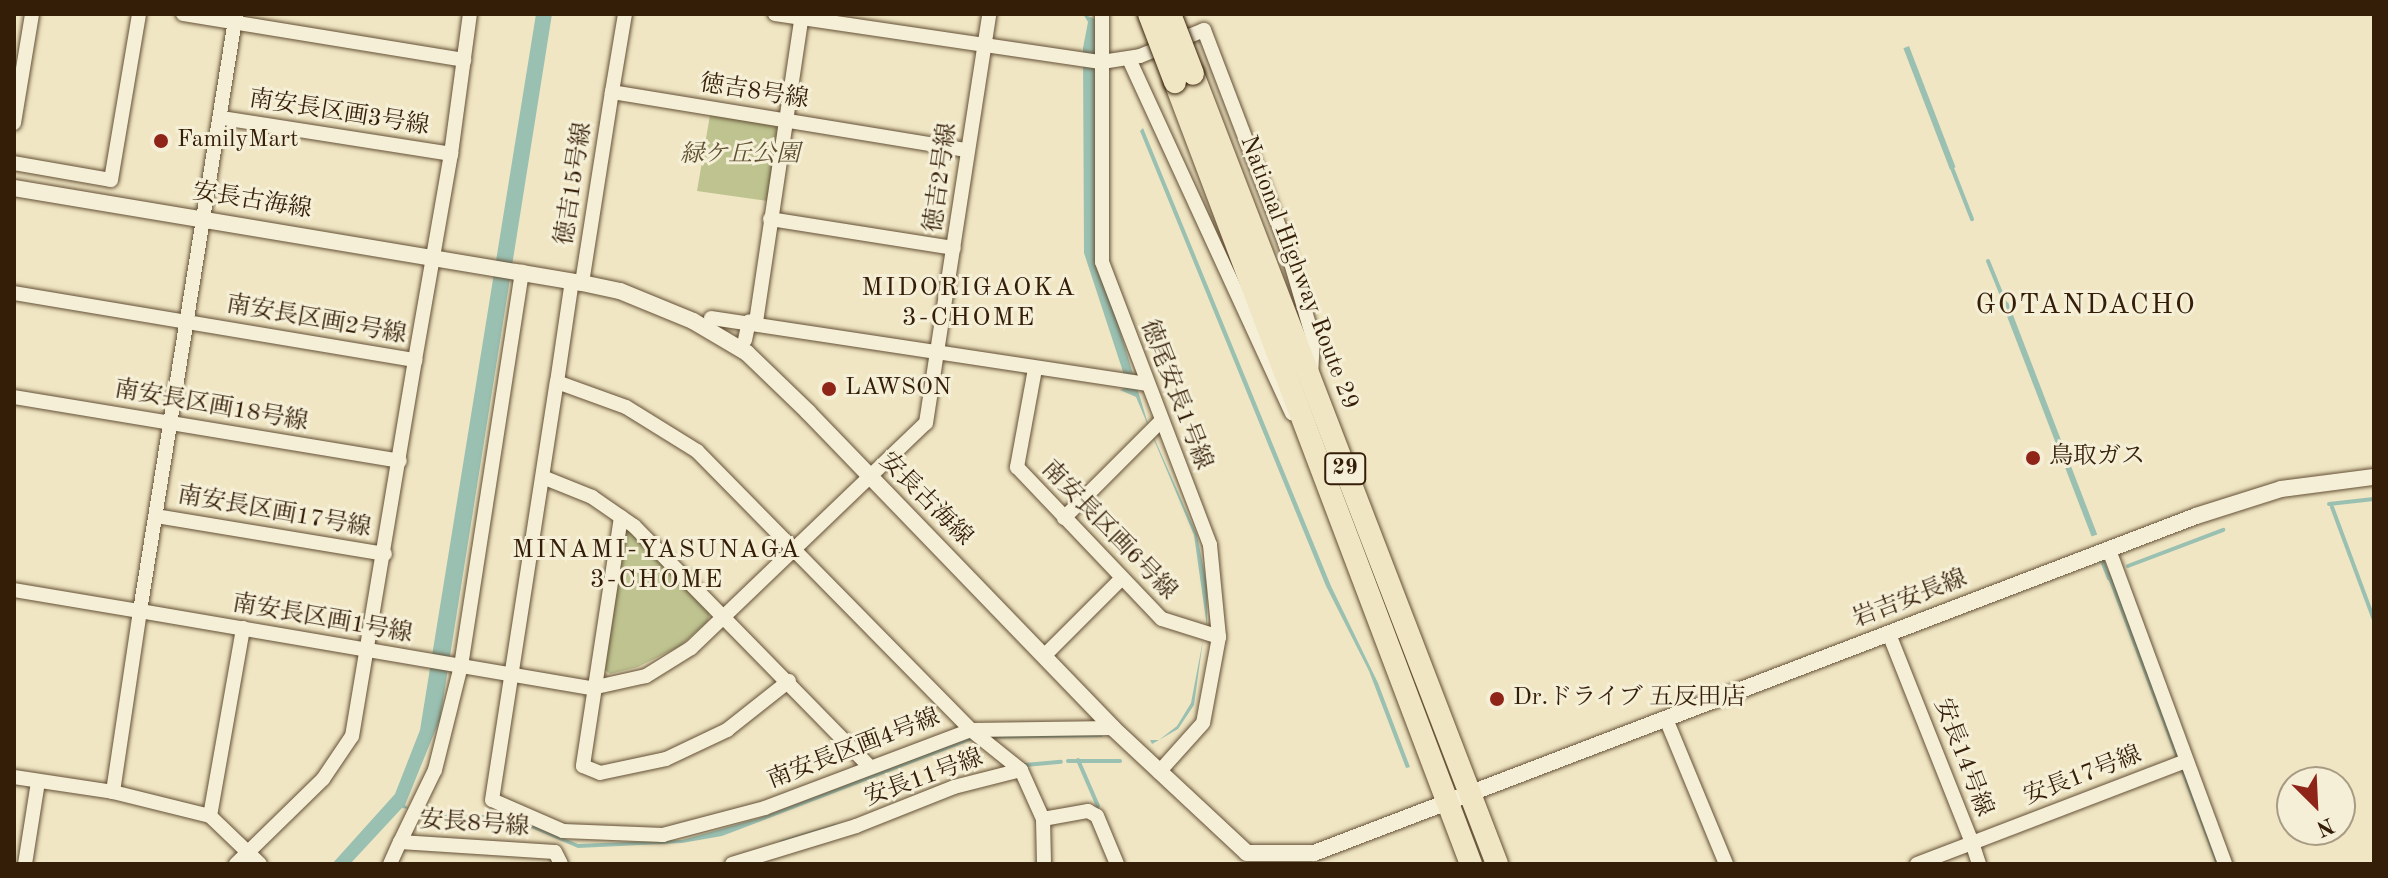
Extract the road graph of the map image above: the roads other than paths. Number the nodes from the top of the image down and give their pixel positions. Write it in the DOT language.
graph roads {
  1 [pos="32,14"];
  2 [pos="139,14"];
  3 [pos="183,14"];
  4 [pos="470,14"];
  5 [pos="625,14"];
  6 [pos="775,14"];
  7 [pos="989,14"];
  8 [pos="1102,14"];
  9 [pos="1149,14"];
  10 [pos="1170,14"];
  11 [pos="802,16"];
  12 [pos="235,19"];
  13 [pos="985,47"];
  14 [pos="1129,59"];
  15 [pos="464,60"];
  16 [pos="1100,62"];
  17 [pos="1184,78"];
  18 [pos="612,92"];
  19 [pos="222,118"];
  20 [pos="785,120"];
  21 [pos="14,123"];
  22 [pos="967,150"];
  23 [pos="451,154"];
  24 [pos="14,163"];
  25 [pos="111,180"];
  26 [pos="14,188"];
  27 [pos="106,203"];
  28 [pos="206,219"];
  29 [pos="770,219"];
  30 [pos="954,248"];
  31 [pos="436,256"];
  32 [pos="518,271"];
  33 [pos="577,282"];
  34 [pos="14,293"];
  35 [pos="711,318"];
  36 [pos="189,322"];
  37 [pos="752,322"];
  38 [pos="745,340"];
  39 [pos="940,349"];
  40 [pos="415,360"];
  41 [pos="1035,369"];
  42 [pos="1311,380"];
  43 [pos="557,382"];
  44 [pos="1146,384"];
  45 [pos="14,397"];
  46 [pos="171,421"];
  47 [pos="1161,421"];
  48 [pos="1310,440"];
  49 [pos="400,461"];
  50 [pos="2374,477"];
  51 [pos="545,478"];
  52 [pos="869,479"];
  53 [pos="156,516"];
  54 [pos="621,517"];
  55 [pos="1064,518"];
  56 [pos="2109,550"];
  57 [pos="795,551"];
  58 [pos="385,554"];
  59 [pos="1121,579"];
  60 [pos="14,590"];
  61 [pos="140,611"];
  62 [pos="725,615"];
  63 [pos="243,628"];
  64 [pos="1889,634"];
  65 [pos="1219,637"];
  66 [pos="369,652"];
  67 [pos="1045,655"];
  68 [pos="461,666"];
  69 [pos="512,674"];
  70 [pos="789,681"];
  71 [pos="592,688"];
  72 [pos="1666,719"];
  73 [pos="1113,728"];
  74 [pos="971,730"];
  75 [pos="2186,761"];
  76 [pos="869,766"];
  77 [pos="1021,770"];
  78 [pos="1159,772"];
  79 [pos="14,777"];
  80 [pos="38,782"];
  81 [pos="113,792"];
  82 [pos="1470,794"];
  83 [pos="1448,802"];
  84 [pos="210,816"];
  85 [pos="1043,819"];
  86 [pos="563,831"];
  87 [pos="400,842"];
  88 [pos="1972,843"];
  89 [pos="248,852"];
  90 [pos="558,858"];
  91 [pos="1247,859"];
  92 [pos="25,864"];
  93 [pos="236,864"];
  94 [pos="260,864"];
  95 [pos="390,864"];
  96 [pos="732,864"];
  97 [pos="1044,864"];
  98 [pos="1117,864"];
  99 [pos="1471,864"];
  100 [pos="1497,864"];
  101 [pos="1726,864"];
  102 [pos="1917,864"];
  103 [pos="1979,864"];
  104 [pos="2225,864"];
  1 -- 21 [label="street"];
  2 -- 25 [label="street"];
  3 -- 12 [label="street"];
  4 -- 15 [label="street, 南安長区画3号線"];
  5 -- 18 [label="street"];
  6 -- 11 [label="street"];
  7 -- 13 [label="street, 徳吉2号線"];
  8 -- 16 [label="street, 徳尾安長1号線"];
  9 -- 17 [label="highway, National Highway Route 29 / 29, bridge"];
  10 -- 17 [label="highway, National Highway Route 29 / 29, bridge"];
  11 -- 13 [label="street"];
  11 -- 20 [label="street"];
  12 -- 15 [label="street"];
  12 -- 19 [label="street"];
  13 -- 16 [label="street"];
  13 -- 22 [label="street, 徳吉2号線"];
  14 -- 16 [label="street"];
  14 -- 42 [label="street"];
  14 -- 48 [label="street"];
  15 -- 23 [label="street, 南安長区画3号線"];
  16 -- 44 [label="street, 徳尾安長1号線"];
  17 -- 42 [label="highway, National Highway Route 29 / 29"];
  17 -- 48 [label="highway, National Highway Route 29 / 29"];
  18 -- 20 [label="street, 徳吉8号線"];
  18 -- 33 [label="street, 徳吉15号線"];
  19 -- 23 [label="street, 南安長区画3号線"];
  19 -- 28 [label="street"];
  20 -- 22 [label="street, 徳吉8号線"];
  20 -- 29 [label="street"];
  22 -- 30 [label="street, 徳吉2号線"];
  23 -- 31 [label="street"];
  24 -- 25 [label="street"];
  25 -- 27 [label="street"];
  26 -- 27 [label="street, 安長古海線"];
  27 -- 28 [label="street, 安長古海線"];
  28 -- 31 [label="street, 安長古海線"];
  28 -- 36 [label="street"];
  29 -- 30 [label="street"];
  29 -- 37 [label="street"];
  30 -- 39 [label="street, 徳吉2号線"];
  31 -- 32 [label="street, 安長古海線"];
  31 -- 40 [label="street"];
  32 -- 33 [label="street, 安長古海線"];
  32 -- 68 [label="street"];
  33 -- 43 [label="street, 徳吉15号線"];
  33 -- 52 [label="street, 安長古海線"];
  34 -- 36 [label="street, 南安長区画2号線"];
  35 -- 37 [label="street"];
  36 -- 40 [label="street, 南安長区画2号線"];
  36 -- 46 [label="street"];
  37 -- 38 [label="street"];
  37 -- 39 [label="street"];
  39 -- 41 [label="street"];
  39 -- 52 [label="street, 南安長区画1号線"];
  40 -- 49 [label="street, 南安長区画2号線"];
  41 -- 44 [label="street"];
  41 -- 55 [label="street, 南安長区画6号線"];
  42 -- 82 [label="highway, National Highway Route 29 / 29"];
  43 -- 51 [label="street, 南安長区画4号線"];
  43 -- 57 [label="street, 南安長区画4号線"];
  44 -- 47 [label="street, 徳尾安長1号線"];
  45 -- 46 [label="street, 南安長区画18号線"];
  46 -- 49 [label="street, 南安長区画18号線"];
  46 -- 53 [label="street"];
  47 -- 55 [label="street"];
  47 -- 65 [label="street, 徳尾安長1号線"];
  48 -- 83 [label="highway, National Highway Route 29 / 29"];
  49 -- 58 [label="street, 南安長区画2号線"];
  50 -- 56 [label="street, 岩吉安長線"];
  51 -- 54 [label="street"];
  51 -- 69 [label="street, 南安長区画4号線"];
  52 -- 57 [label="street, 南安長区画1号線"];
  52 -- 67 [label="street, 安長古海線"];
  53 -- 58 [label="street, 南安長区画17号線"];
  53 -- 61 [label="street"];
  54 -- 62 [label="street"];
  54 -- 71 [label="street"];
  55 -- 59 [label="street, 南安長区画6号線"];
  56 -- 64 [label="street, 岩吉安長線"];
  56 -- 75 [label="street"];
  57 -- 62 [label="street, 南安長区画1号線"];
  57 -- 74 [label="street, 南安長区画4号線"];
  58 -- 66 [label="street, 南安長区画2号線"];
  59 -- 65 [label="street, 南安長区画6号線"];
  59 -- 67 [label="street"];
  60 -- 61 [label="street, 南安長区画1号線"];
  61 -- 63 [label="street, 南安長区画1号線"];
  61 -- 81 [label="street"];
  62 -- 70 [label="street"];
  62 -- 71 [label="street, 南安長区画1号線"];
  63 -- 66 [label="street, 南安長区画1号線"];
  63 -- 84 [label="street"];
  64 -- 72 [label="street, 岩吉安長線"];
  64 -- 88 [label="street, 安長14号線"];
  65 -- 78 [label="street, 徳尾安長1号線"];
  66 -- 68 [label="street, 南安長区画1号線"];
  66 -- 89 [label="street, 南安長区画2号線"];
  67 -- 73 [label="street, 安長古海線"];
  68 -- 69 [label="street, 南安長区画1号線"];
  68 -- 87 [label="street"];
  69 -- 71 [label="street, 南安長区画1号線"];
  69 -- 86 [label="street, 南安長区画4号線"];
  70 -- 71 [label="street"];
  70 -- 76 [label="street"];
  72 -- 82 [label="street, 岩吉安長線"];
  72 -- 101 [label="street"];
  73 -- 74 [label="street"];
  73 -- 78 [label="street, 安長古海線"];
  74 -- 76 [label="street, 南安長区画4号線"];
  74 -- 77 [label="street"];
  75 -- 88 [label="street, 安長17号線"];
  75 -- 104 [label="street"];
  76 -- 86 [label="street, 南安長区画4号線"];
  77 -- 85 [label="street, 安長11号線"];
  77 -- 96 [label="street, 安長11号線"];
  78 -- 91 [label="street, 安長古海線"];
  79 -- 80 [label="street"];
  80 -- 81 [label="street"];
  80 -- 92 [label="street"];
  81 -- 84 [label="street"];
  82 -- 83 [label="street, 岩吉安長線"];
  82 -- 100 [label="highway, National Highway Route 29 / 29"];
  83 -- 91 [label="street, 岩吉安長線"];
  83 -- 99 [label="highway, National Highway Route 29 / 29"];
  84 -- 89 [label="street"];
  85 -- 97 [label="street"];
  85 -- 98 [label="street"];
  86 -- 90 [label="street"];
  87 -- 90 [label="street, 安長8号線"];
  87 -- 95 [label="street, 安長8号線"];
  88 -- 102 [label="street, 安長14号線"];
  88 -- 103 [label="street"];
  89 -- 93 [label="street, 南安長区画2号線"];
  89 -- 94 [label="street"];
}
